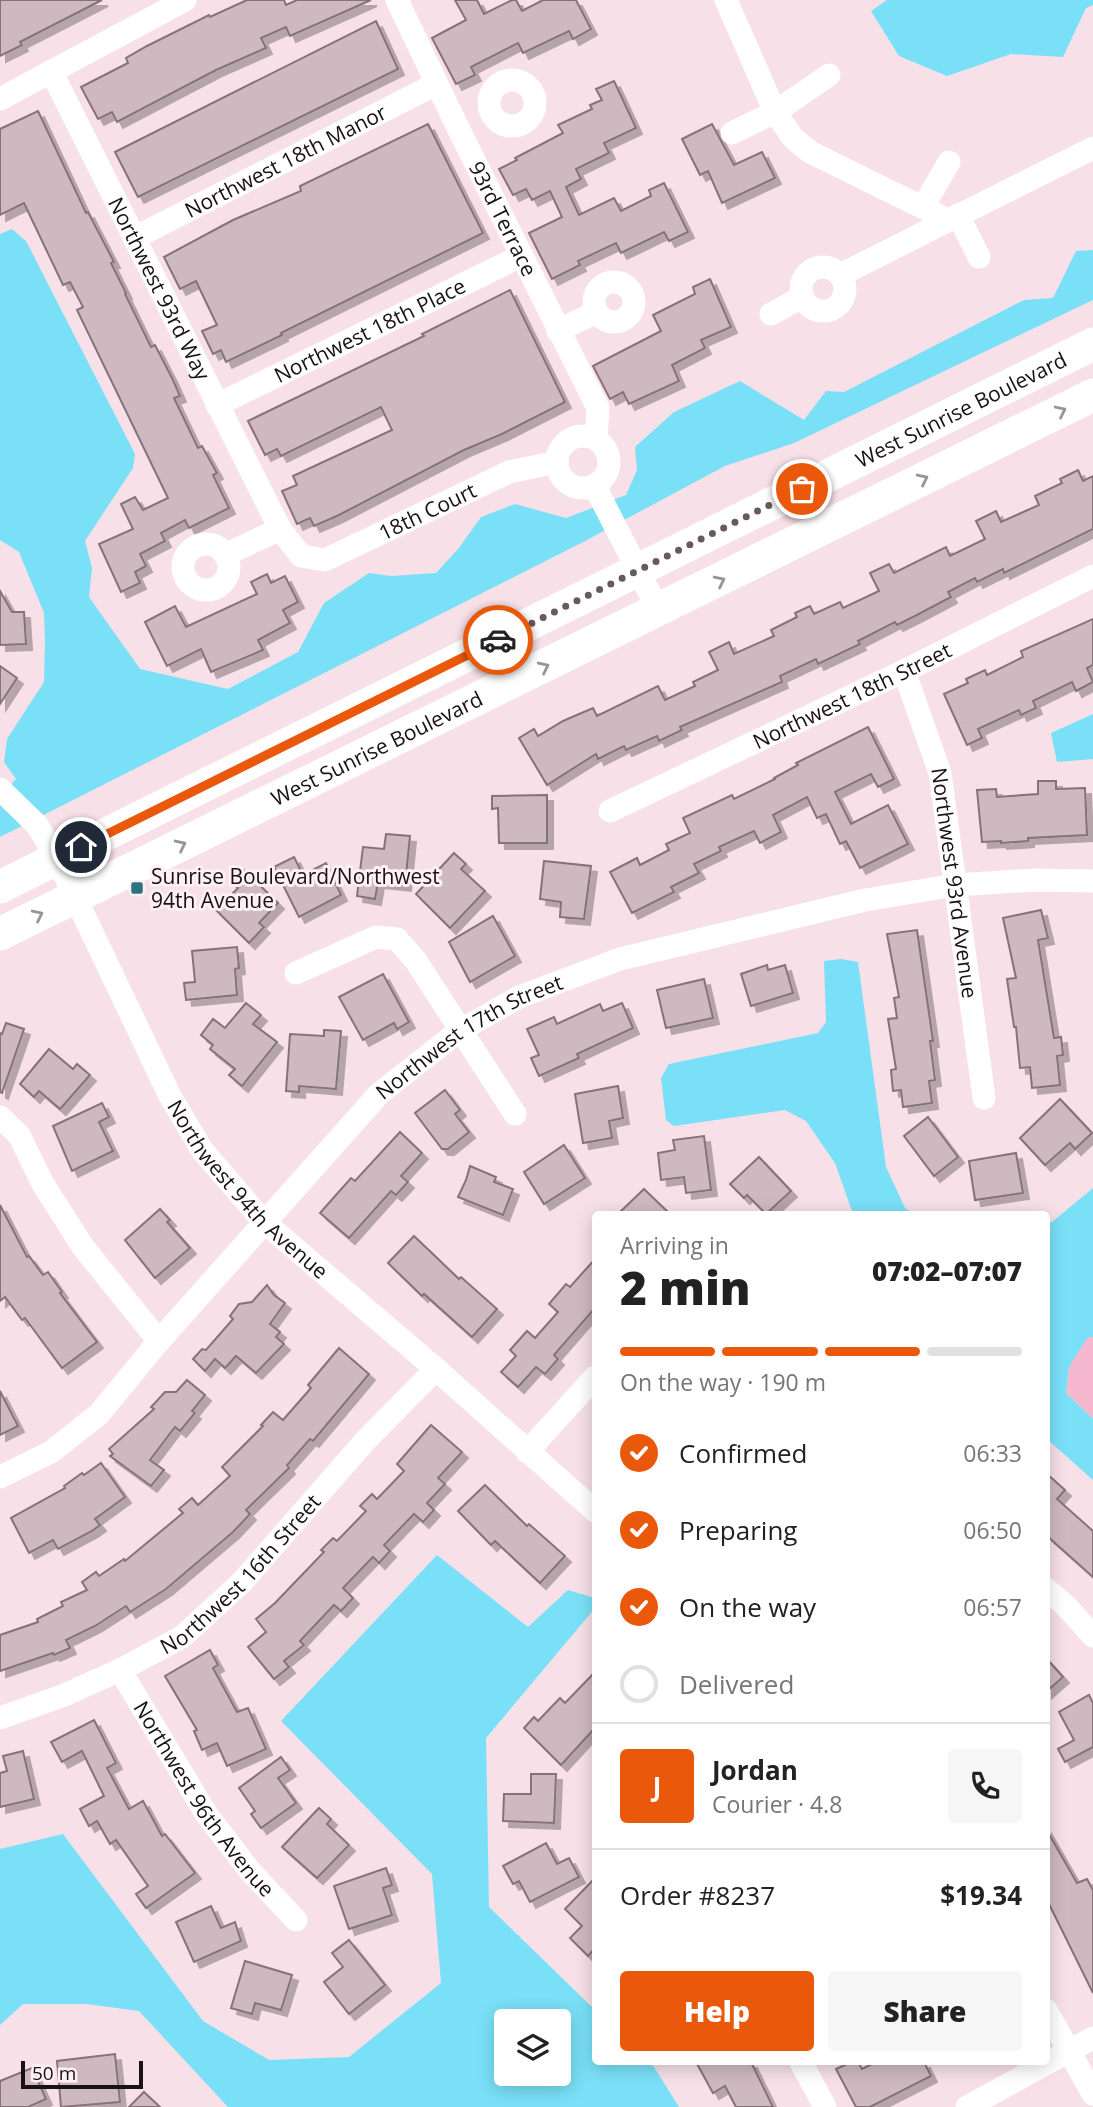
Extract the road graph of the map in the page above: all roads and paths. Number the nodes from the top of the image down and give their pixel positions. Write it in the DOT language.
graph roads {
  1 [pos="186,0"];
  2 [pos="397,0"];
  3 [pos="726,0"];
  4 [pos="51,71"];
  5 [pos="829,75"];
  6 [pos="436,84"];
  7 [pos="0,99"];
  8 [pos="775,112"];
  9 [pos="491,114"];
  10 [pos="459,130"];
  11 [pos="732,133"];
  12 [pos="1093,148"];
  13 [pos="949,162"];
  14 [pos="923,207"];
  15 [pos="953,218"];
  16 [pos="134,238"];
  17 [pos="521,256"];
  18 [pos="978,257"];
  19 [pos="840,275"];
  20 [pos="802,297"];
  21 [pos="596,312"];
  22 [pos="771,314"];
  23 [pos="558,331"];
  24 [pos="1093,344"];
  25 [pos="1093,395"];
  26 [pos="217,405"];
  27 [pos="596,439"];
  28 [pos="556,463"];
  29 [pos="598,493"];
  30 [pos="280,529"];
  31 [pos="225,555"];
  32 [pos="301,556"];
  33 [pos="637,570"];
  34 [pos="1093,576"];
  35 [pos="659,611"];
  36 [pos="904,671"];
  37 [pos="1,789"];
  38 [pos="610,811"];
  39 [pos="57,859"];
  40 [pos="1093,881"];
  41 [pos="957,886"];
  42 [pos="0,887"];
  43 [pos="76,897"];
  44 [pos="0,934"];
  45 [pos="296,973"];
  46 [pos="459,1031"];
  47 [pos="984,1098"];
  48 [pos="515,1114"];
  49 [pos="0,1118"];
  50 [pos="264,1222"];
  51 [pos="159,1341"];
  52 [pos="436,1369"];
  53 [pos="592,1380"];
  54 [pos="527,1452"];
  55 [pos="0,1477"];
  56 [pos="592,1508"];
  57 [pos="1050,1592"];
  58 [pos="1093,1636"];
  59 [pos="120,1671"];
  60 [pos="0,1717"];
  61 [pos="296,1920"];
  62 [pos="1050,2017"];
  63 [pos="1093,2038"];
  64 [pos="1068,2051"];
  65 [pos="1050,2061"];
  66 [pos="803,2065"];
  67 [pos="1043,2065"];
  68 [pos="1093,2094"];
  69 [pos="825,2107"];
  70 [pos="967,2107"];
  1 -- 4 [label="street"];
  2 -- 6 [label="street, 93rd Terrace"];
  3 -- 8 [label="street"];
  4 -- 7 [label="street"];
  4 -- 16 [label="street, Northwest 93rd Way"];
  5 -- 8 [label="street"];
  6 -- 10 [label="street, 93rd Terrace"];
  6 -- 16 [label="street, Northwest 18th Manor"];
  8 -- 11 [label="street"];
  8 -- 14 [label="street"];
  9 -- 10 [label="street"];
  10 -- 17 [label="street, 93rd Terrace"];
  12 -- 15 [label="street"];
  13 -- 14 [label="street"];
  14 -- 15 [label="street"];
  15 -- 18 [label="street"];
  15 -- 19 [label="street"];
  16 -- 26 [label="street, Northwest 93rd Way"];
  17 -- 23 [label="street, 93rd Terrace"];
  17 -- 26 [label="street, Northwest 18th Place"];
  19 -- 20 [label="street"];
  19 -- 20 [label="street"];
  20 -- 22 [label="street"];
  21 -- 23 [label="street"];
  23 -- 27 [label="street, 93rd Terrace"];
  24 -- 33 [label="highway, West Sunrise Boulevard"];
  35 -- 25 [label="highway, West Sunrise Boulevard, one-way"];
  26 -- 30 [label="street, Northwest 93rd Way"];
  27 -- 28 [label="street"];
  27 -- 29 [label="street"];
  28 -- 29 [label="street"];
  28 -- 32 [label="street, 18th Court"];
  29 -- 33 [label="street"];
  30 -- 31 [label="street"];
  30 -- 32 [label="street, Northwest 93rd Way"];
  33 -- 35 [label="street"];
  33 -- 39 [label="highway, West Sunrise Boulevard"];
  34 -- 36 [label="street, Northwest 18th Street"];
  43 -- 35 [label="highway, West Sunrise Boulevard, one-way"];
  36 -- 38 [label="street, Northwest 18th Street"];
  36 -- 41 [label="street, Northwest 93rd Avenue"];
  37 -- 39 [label="street, Northwest 94th Avenue"];
  39 -- 42 [label="highway, West Sunrise Boulevard"];
  39 -- 43 [label="street, Northwest 94th Avenue"];
  40 -- 41 [label="street, Northwest 17th Street"];
  41 -- 46 [label="street, Northwest 17th Street"];
  41 -- 47 [label="street, Northwest 93rd Avenue"];
  44 -- 43 [label="highway, West Sunrise Boulevard, one-way"];
  43 -- 50 [label="street, Northwest 94th Avenue"];
  45 -- 46 [label="street"];
  46 -- 48 [label="street"];
  46 -- 50 [label="street, Northwest 17th Street"];
  49 -- 51 [label="street"];
  50 -- 51 [label="street, Northwest 17th Street"];
  50 -- 52 [label="street, Northwest 94th Avenue"];
  51 -- 55 [label="street, Northwest 17th Street"];
  52 -- 54 [label="street, Northwest 94th Avenue"];
  52 -- 59 [label="street, Northwest 16th Street"];
  53 -- 54 [label="street"];
  54 -- 56 [label="street, Northwest 94th Avenue"];
  57 -- 58 [label="street"];
  59 -- 60 [label="street, Northwest 16th Street"];
  59 -- 61 [label="street, Northwest 96th Avenue"];
  62 -- 64 [label="street"];
  63 -- 64 [label="street"];
  64 -- 65 [label="street"];
  64 -- 68 [label="street"];
  66 -- 69 [label="street"];
  67 -- 70 [label="street"];
}
